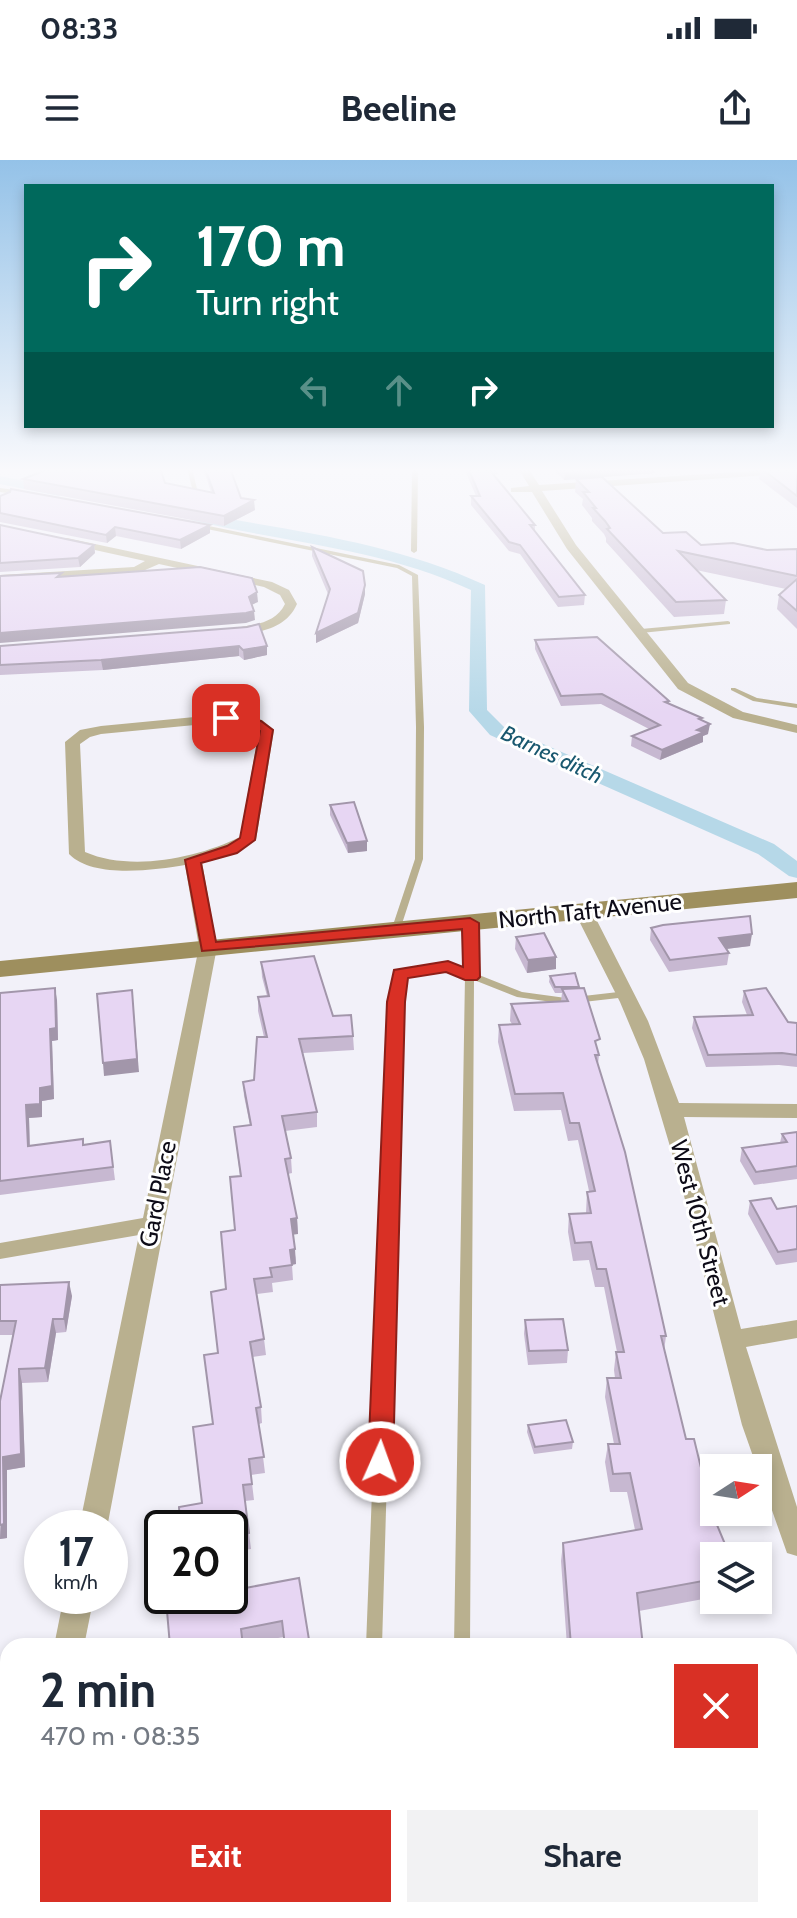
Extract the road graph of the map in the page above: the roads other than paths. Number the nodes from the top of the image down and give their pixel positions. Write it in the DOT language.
graph roads {
  1 [pos="110,550"];
  2 [pos="317,550"];
  3 [pos="574,550"];
  4 [pos="158,560"];
  5 [pos="0,579"];
  6 [pos="728,623"];
  7 [pos="641,631"];
  8 [pos="220,633"];
  9 [pos="733,689"];
  10 [pos="797,706"];
  11 [pos="797,729"];
  12 [pos="193,860"];
  13 [pos="796,890"];
  14 [pos="583,911"];
  15 [pos="470,923"];
  16 [pos="396,931"];
  17 [pos="208,947"];
  18 [pos="0,969"];
  19 [pos="471,977"];
  20 [pos="627,994"];
  21 [pos="670,1110"];
  22 [pos="797,1111"];
  23 [pos="151,1225"];
  24 [pos="0,1251"];
  25 [pos="797,1329"];
  26 [pos="732,1340"];
  27 [pos="96,1510"];
  28 [pos="797,1544"];
  29 [pos="75,1614"];
  30 [pos="71,1638"];
  31 [pos="374,1638"];
  32 [pos="462,1638"];
  1 -- 4 [label="street"];
  2 -- 16 [label="lane"];
  3 -- 7 [label="street"];
  4 -- 5 [label="street"];
  4 -- 8 [label="street"];
  6 -- 7 [label="lane"];
  7 -- 11 [label="street"];
  9 -- 10 [label="lane"];
  12 -- 12 [label="street"];
  12 -- 17 [label="street, Gard Place"];
  13 -- 14 [label="main road, North Taft Avenue"];
  14 -- 15 [label="main road, North Taft Avenue"];
  14 -- 20 [label="street, West 10th Street"];
  15 -- 16 [label="main road, North Taft Avenue"];
  15 -- 19 [label="lane"];
  16 -- 17 [label="main road, North Taft Avenue"];
  17 -- 18 [label="main road, North Taft Avenue"];
  17 -- 23 [label="street, Gard Place"];
  19 -- 20 [label="lane"];
  19 -- 31 [label="lane"];
  19 -- 32 [label="lane"];
  20 -- 21 [label="street, West 10th Street"];
  21 -- 22 [label="street"];
  21 -- 26 [label="street, West 10th Street"];
  23 -- 24 [label="street"];
  23 -- 27 [label="street, Gard Place"];
  25 -- 26 [label="street"];
  26 -- 28 [label="street, West 10th Street"];
  29 -- 30 [label="street"];
}
